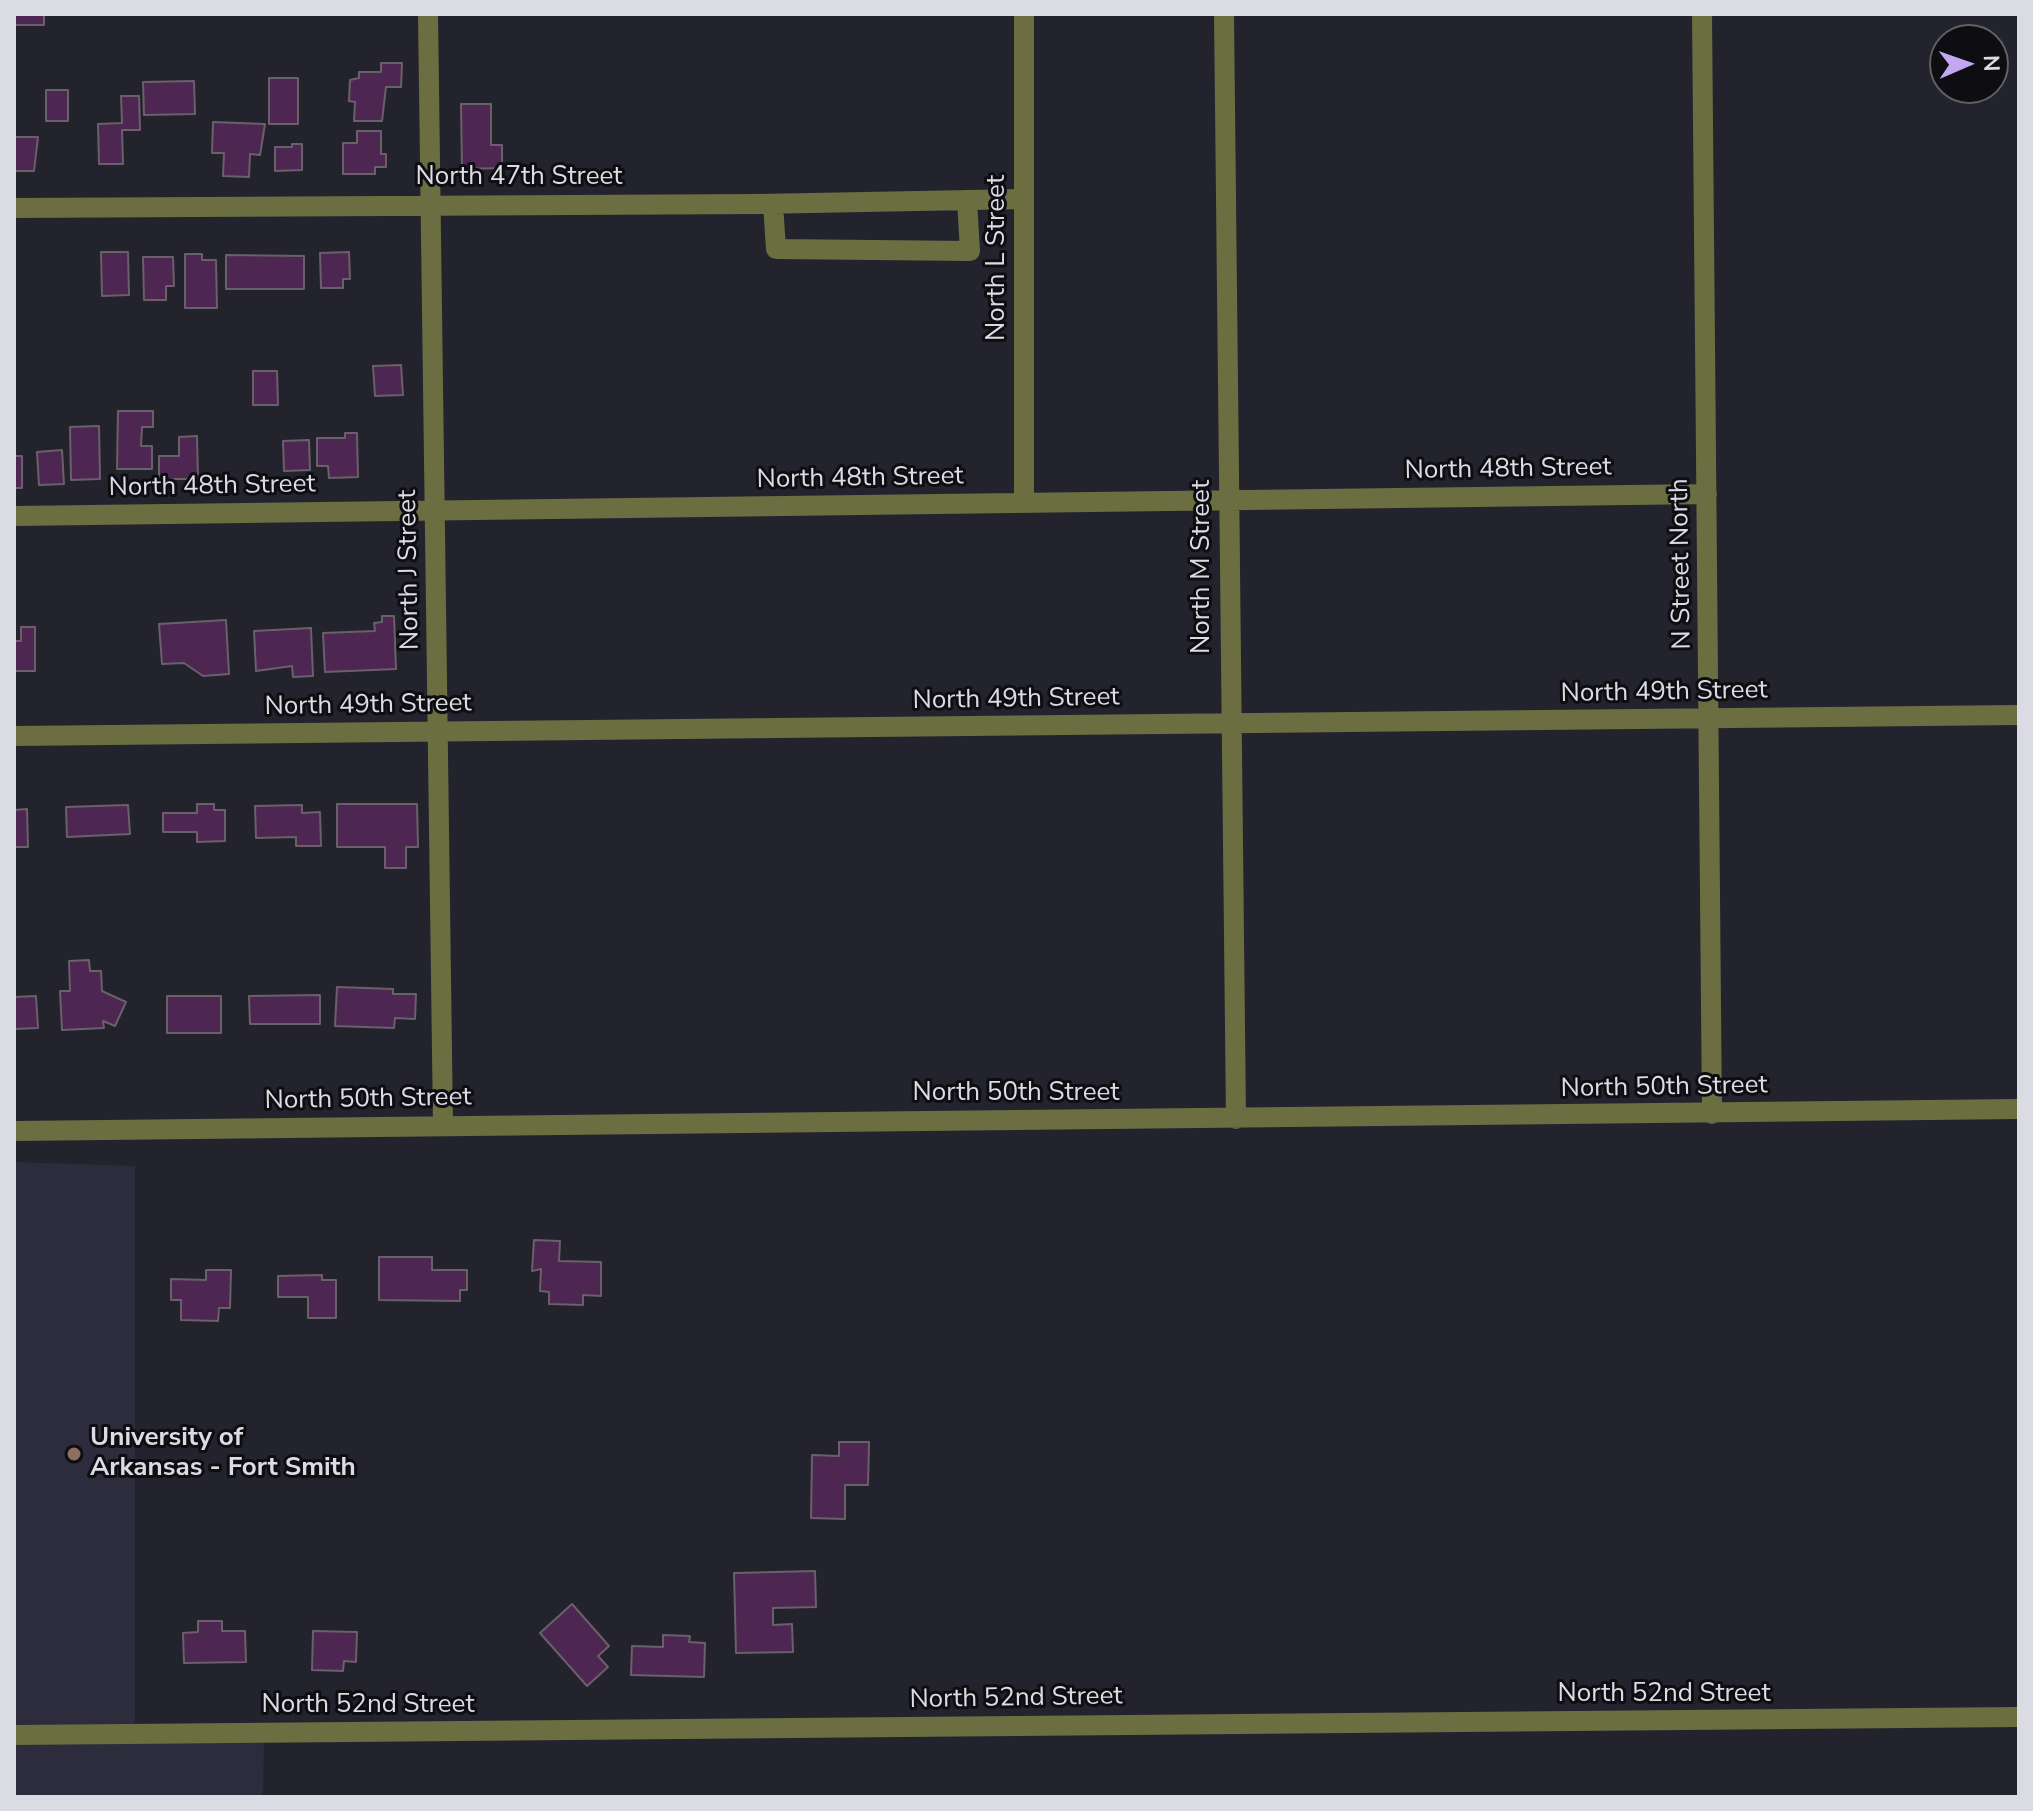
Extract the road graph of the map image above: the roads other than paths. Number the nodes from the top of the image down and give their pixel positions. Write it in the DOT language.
graph roads {
  1 [pos="428,14"];
  2 [pos="1024,14"];
  3 [pos="1224,14"];
  4 [pos="1702,14"];
  5 [pos="1024,199"];
  6 [pos="967,200"];
  7 [pos="773,204"];
  8 [pos="430,205"];
  9 [pos="14,208"];
  10 [pos="1707,494"];
  11 [pos="1228,500"];
  12 [pos="1024,503"];
  13 [pos="435,510"];
  14 [pos="14,516"];
  15 [pos="2019,715"];
  16 [pos="1710,718"];
  17 [pos="1230,723"];
  18 [pos="439,732"];
  19 [pos="14,736"];
  20 [pos="2019,1109"];
  21 [pos="1712,1114"];
  22 [pos="1236,1119"];
  23 [pos="443,1125"];
  24 [pos="14,1131"];
  25 [pos="2019,1717"];
  26 [pos="14,1735"];
  1 -- 8 [label="street, North J Street"];
  2 -- 5 [label="street, North L Street"];
  3 -- 11 [label="street, North M Street"];
  4 -- 10 [label="street, N Street North"];
  5 -- 6 [label="street, North 47th Street"];
  5 -- 12 [label="street, North L Street"];
  6 -- 7 [label="street, North 47th Street"];
  6 -- 7 [label="street"];
  7 -- 8 [label="street, North 47th Street"];
  8 -- 9 [label="street, North 47th Street"];
  8 -- 13 [label="street, North J Street"];
  10 -- 11 [label="street, North 48th Street"];
  10 -- 16 [label="street, N Street North"];
  11 -- 12 [label="street, North 48th Street"];
  11 -- 17 [label="street, North M Street"];
  12 -- 13 [label="street, North 48th Street"];
  13 -- 14 [label="street, North 48th Street"];
  13 -- 18 [label="street, North J Street"];
  15 -- 16 [label="street, North 49th Street"];
  16 -- 17 [label="street, North 49th Street"];
  16 -- 21 [label="street, N Street North"];
  17 -- 18 [label="street, North 49th Street"];
  17 -- 22 [label="street, North M Street"];
  18 -- 19 [label="street, North 49th Street"];
  18 -- 23 [label="street, North J Street"];
  20 -- 21 [label="street, North 50th Street"];
  21 -- 22 [label="street, North 50th Street"];
  22 -- 23 [label="street, North 50th Street"];
  23 -- 24 [label="street, North 50th Street"];
  25 -- 26 [label="street, North 52nd Street"];
}
